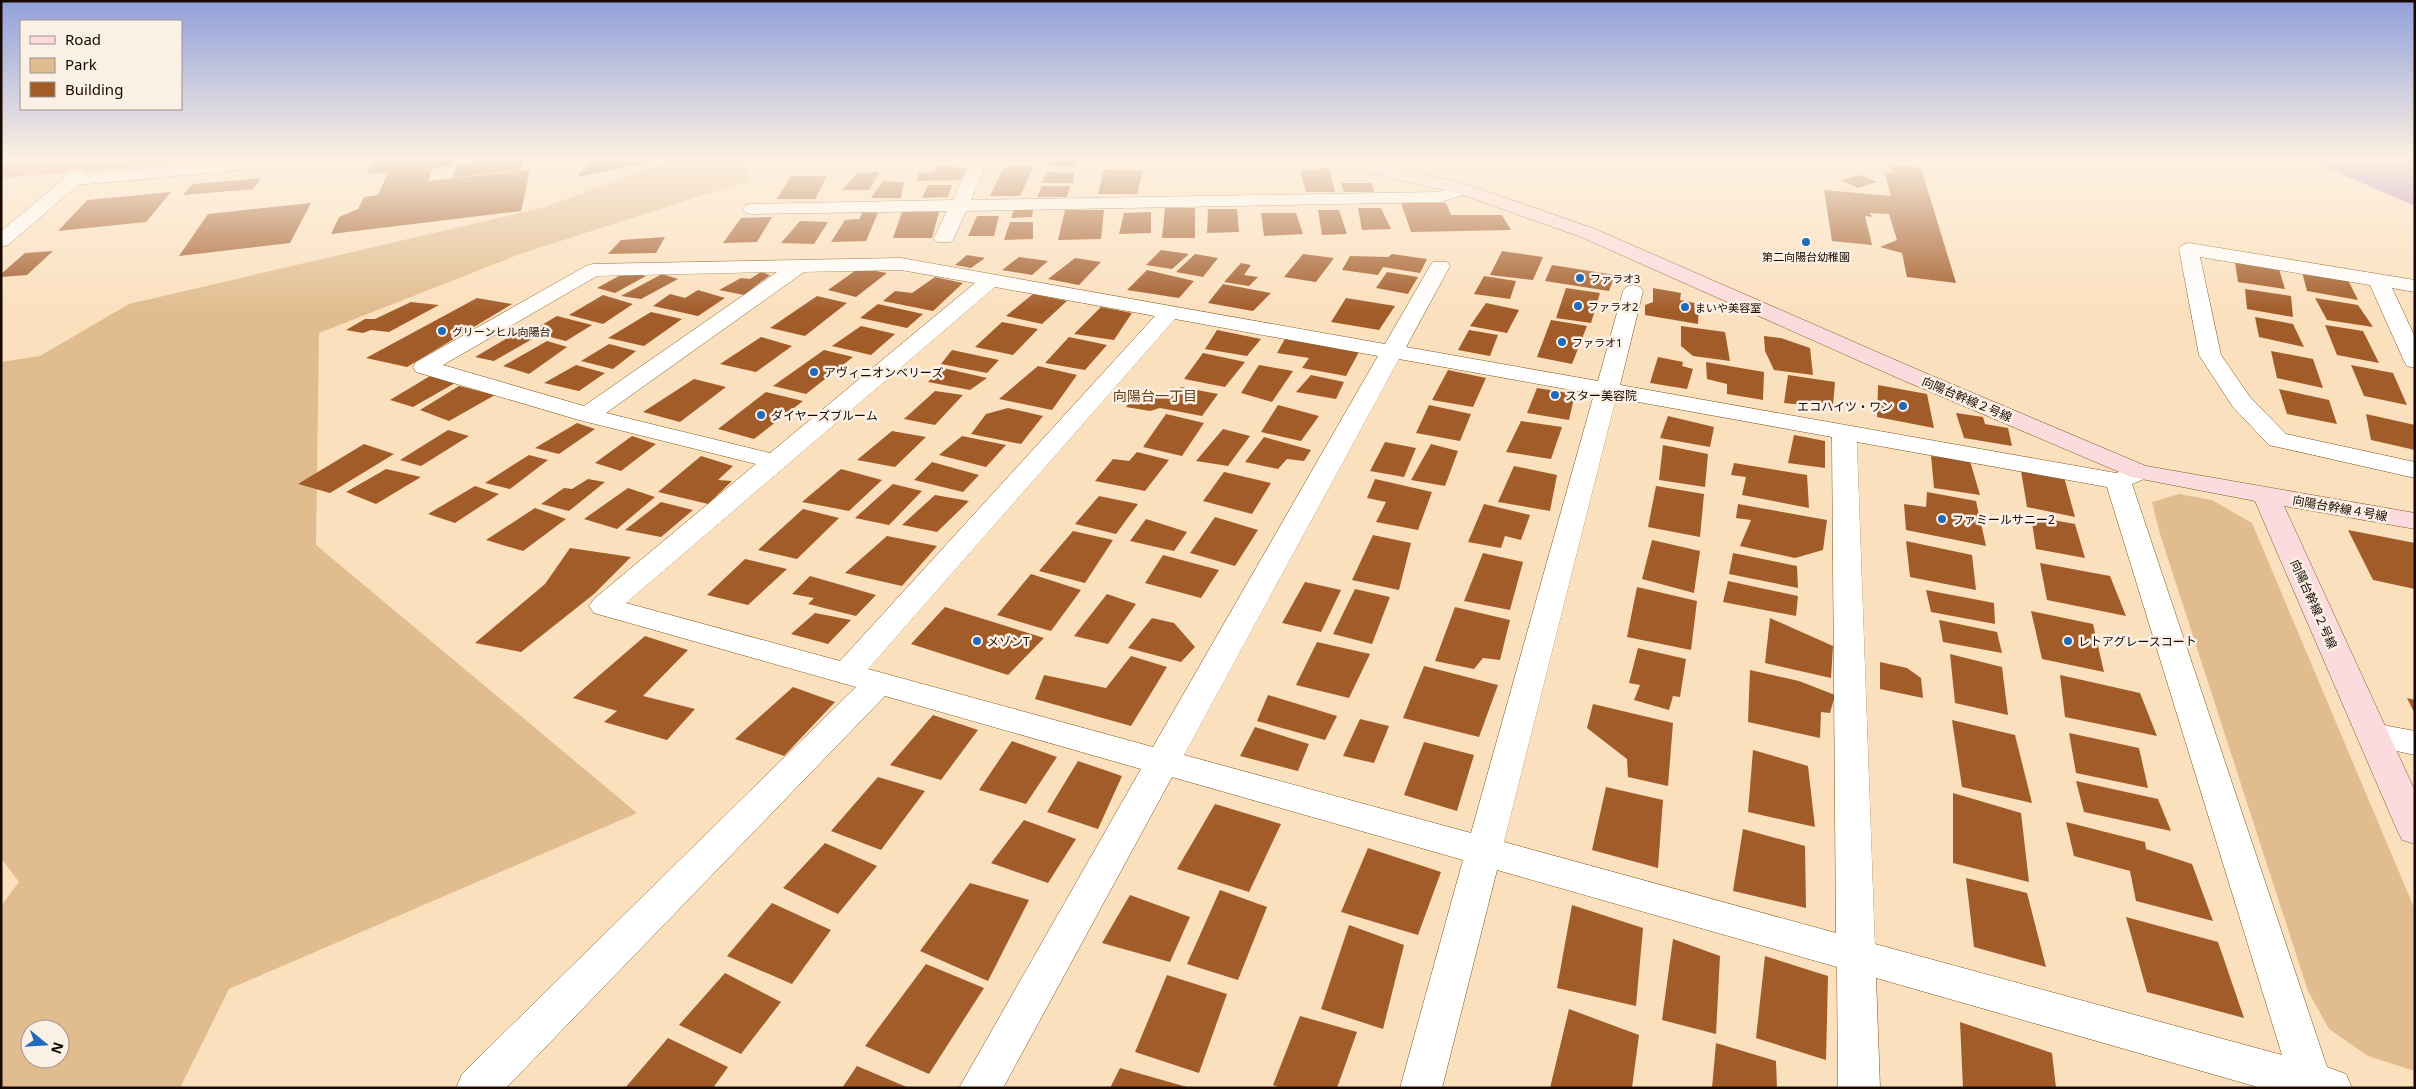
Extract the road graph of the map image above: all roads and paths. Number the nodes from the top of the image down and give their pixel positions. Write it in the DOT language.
graph roads {
  1 [pos="33,210"];
  2 [pos="957,210"];
  3 [pos="1521,210"];
  4 [pos="944,238"];
  5 [pos="1,241"];
  6 [pos="799,266"];
  7 [pos="1440,266"];
  8 [pos="991,280"];
  9 [pos="2378,280"];
  10 [pos="2415,286"];
  11 [pos="1633,291"];
  12 [pos="1170,312"];
  13 [pos="1392,352"];
  14 [pos="2415,361"];
  15 [pos="1607,390"];
  16 [pos="587,415"];
  17 [pos="1844,432"];
  18 [pos="774,461"];
  19 [pos="2415,470"];
  20 [pos="2129,477"];
  21 [pos="2266,496"];
  22 [pos="2415,521"];
  23 [pos="862,678"];
  24 [pos="2372,735"];
  25 [pos="2415,744"];
  26 [pos="1162,762"];
  27 [pos="2415,830"];
  28 [pos="1484,852"];
  29 [pos="1856,955"];
  30 [pos="2318,1086"];
  31 [pos="477,1088"];
  32 [pos="980,1088"];
  33 [pos="1421,1088"];
  34 [pos="1859,1088"];
  1 -- 5 [label="street"];
  2 -- 4 [label="street"];
  3 -- 20 [label="street, 向陽台幹線２号線"];
  6 -- 8 [label="street"];
  6 -- 16 [label="street"];
  6 -- 16 [label="street"];
  7 -- 13 [label="street"];
  8 -- 12 [label="street"];
  8 -- 18 [label="street"];
  9 -- 10 [label="street"];
  9 -- 14 [label="street"];
  9 -- 19 [label="street"];
  11 -- 15 [label="street"];
  12 -- 13 [label="street"];
  12 -- 23 [label="street"];
  13 -- 15 [label="street"];
  13 -- 26 [label="street"];
  15 -- 17 [label="street"];
  15 -- 28 [label="street"];
  16 -- 18 [label="street"];
  17 -- 20 [label="street"];
  17 -- 29 [label="street"];
  18 -- 23 [label="street"];
  20 -- 21 [label="street, 向陽台幹線２号線"];
  20 -- 30 [label="street"];
  21 -- 22 [label="street, 向陽台幹線４号線"];
  21 -- 24 [label="street, 向陽台幹線２号線"];
  23 -- 26 [label="street"];
  23 -- 31 [label="street"];
  24 -- 25 [label="street"];
  24 -- 27 [label="street, 向陽台幹線２号線"];
  26 -- 28 [label="street"];
  26 -- 32 [label="street"];
  28 -- 29 [label="street"];
  28 -- 33 [label="street"];
  29 -- 30 [label="street"];
  29 -- 34 [label="street"];
}
